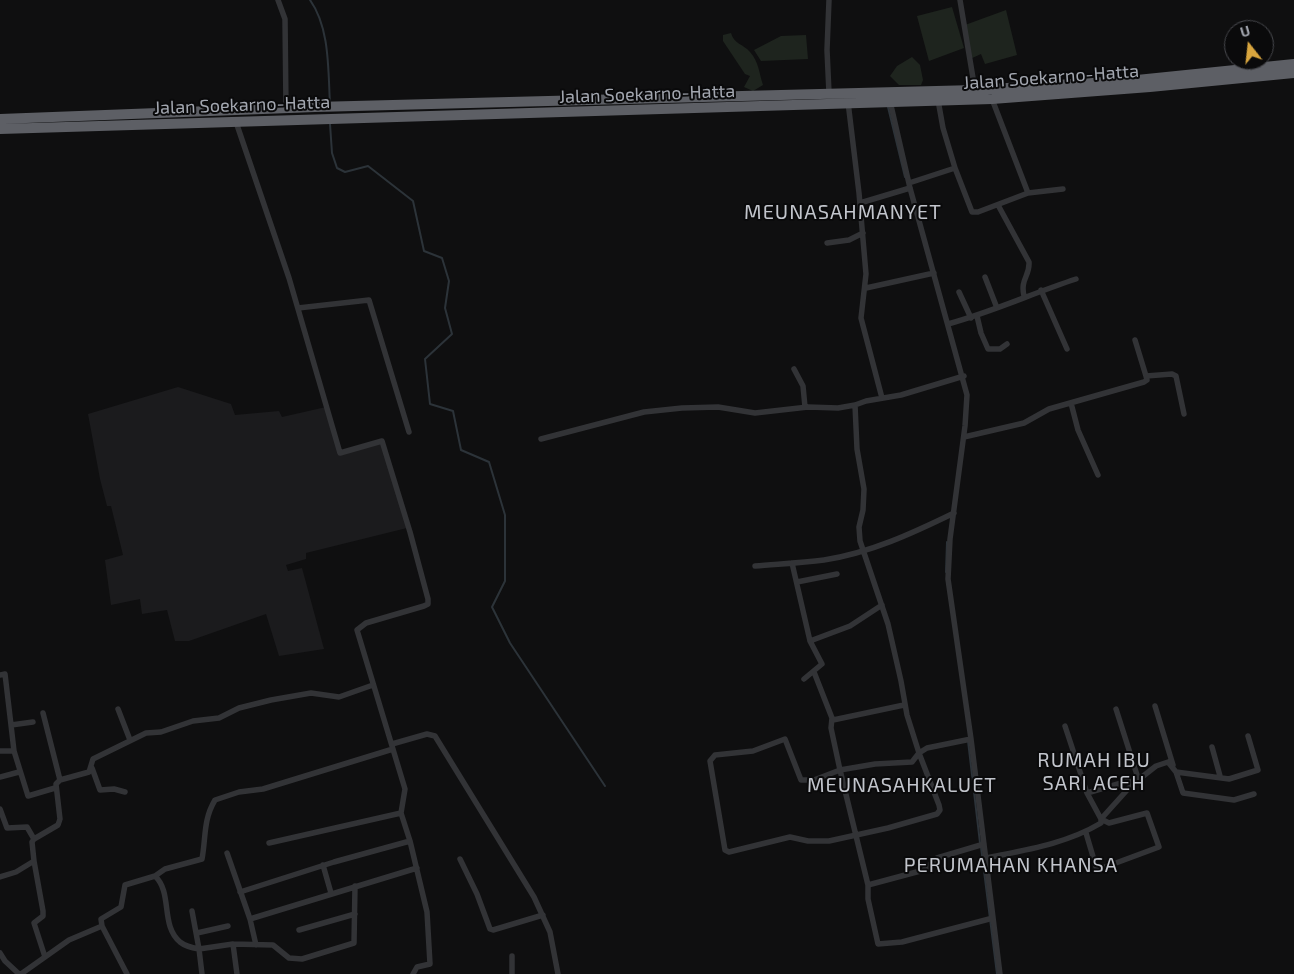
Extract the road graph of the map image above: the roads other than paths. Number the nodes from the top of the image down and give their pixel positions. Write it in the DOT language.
graph roads {
  1 [pos="278,0"];
  2 [pos="829,0"];
  3 [pos="960,0"];
  4 [pos="1294,64"];
  5 [pos="1294,73"];
  6 [pos="1224,75"];
  7 [pos="975,90"];
  8 [pos="829,93"];
  9 [pos="879,97"];
  10 [pos="992,99"];
  11 [pos="938,100"];
  12 [pos="890,101"];
  13 [pos="848,102"];
  14 [pos="662,105"];
  15 [pos="286,108"];
  16 [pos="0,119"];
  17 [pos="236,122"];
  18 [pos="0,129"];
  19 [pos="955,168"];
  20 [pos="908,187"];
  21 [pos="1063,189"];
  22 [pos="1028,193"];
  23 [pos="860,203"];
  24 [pos="998,204"];
  25 [pos="863,233"];
  26 [pos="827,243"];
  27 [pos="931,274"];
  28 [pos="985,277"];
  29 [pos="1076,279"];
  30 [pos="866,288"];
  31 [pos="1042,290"];
  32 [pos="959,292"];
  33 [pos="1024,296"];
  34 [pos="298,308"];
  35 [pos="997,308"];
  36 [pos="974,317"];
  37 [pos="948,324"];
  38 [pos="1135,340"];
  39 [pos="1007,344"];
  40 [pos="1067,349"];
  41 [pos="794,369"];
  42 [pos="1146,376"];
  43 [pos="961,377"];
  44 [pos="882,398"];
  45 [pos="1070,403"];
  46 [pos="855,405"];
  47 [pos="805,407"];
  48 [pos="1184,414"];
  49 [pos="409,432"];
  50 [pos="964,437"];
  51 [pos="541,439"];
  52 [pos="1098,475"];
  53 [pos="954,513"];
  54 [pos="862,550"];
  55 [pos="792,563"];
  56 [pos="755,566"];
  57 [pos="836,574"];
  58 [pos="797,582"];
  59 [pos="882,605"];
  60 [pos="810,641"];
  61 [pos="814,672"];
  62 [pos="0,674"];
  63 [pos="804,679"];
  64 [pos="373,685"];
  65 [pos="904,704"];
  66 [pos="1155,706"];
  67 [pos="118,709"];
  68 [pos="1116,709"];
  69 [pos="42,713"];
  70 [pos="833,720"];
  71 [pos="33,722"];
  72 [pos="11,726"];
  73 [pos="1065,726"];
  74 [pos="1248,736"];
  75 [pos="130,740"];
  76 [pos="969,740"];
  77 [pos="1212,746"];
  78 [pos="392,747"];
  79 [pos="0,751"];
  80 [pos="14,751"];
  81 [pos="920,752"];
  82 [pos="1173,765"];
  83 [pos="92,768"];
  84 [pos="840,770"];
  85 [pos="20,772"];
  86 [pos="1176,772"];
  87 [pos="1220,776"];
  88 [pos="0,777"];
  89 [pos="1138,778"];
  90 [pos="60,780"];
  91 [pos="55,788"];
  92 [pos="125,792"];
  93 [pos="1087,793"];
  94 [pos="1254,794"];
  95 [pos="0,808"];
  96 [pos="401,813"];
  97 [pos="1101,819"];
  98 [pos="1086,833"];
  99 [pos="856,836"];
  100 [pos="34,839"];
  101 [pos="410,841"];
  102 [pos="269,843"];
  103 [pos="981,845"];
  104 [pos="227,852"];
  105 [pos="986,858"];
  106 [pos="460,859"];
  107 [pos="34,861"];
  108 [pos="323,865"];
  109 [pos="417,868"];
  110 [pos="155,876"];
  111 [pos="0,877"];
  112 [pos="868,885"];
  113 [pos="355,886"];
  114 [pos="240,892"];
  115 [pos="331,893"];
  116 [pos="192,911"];
  117 [pos="354,914"];
  118 [pos="543,915"];
  119 [pos="993,918"];
  120 [pos="250,919"];
  121 [pos="102,926"];
  122 [pos="228,926"];
  123 [pos="299,930"];
  124 [pos="197,933"];
  125 [pos="233,944"];
  126 [pos="256,944"];
  127 [pos="199,949"];
  128 [pos="0,953"];
  129 [pos="45,956"];
  130 [pos="512,956"];
  131 [pos="20,974"];
  132 [pos="127,974"];
  133 [pos="202,974"];
  134 [pos="237,974"];
  135 [pos="413,974"];
  136 [pos="512,974"];
  137 [pos="558,974"];
  138 [pos="1000,974"];
  1 -- 15 [label="street"];
  2 -- 8 [label="street"];
  3 -- 7 [label="street"];
  4 -- 6 [label="highway, Jalan Soekarno-Hatta"];
  5 -- 6 [label="highway, Jalan Soekarno-Hatta"];
  6 -- 7 [label="highway, Jalan Soekarno-Hatta"];
  6 -- 10 [label="highway, Jalan Soekarno-Hatta"];
  7 -- 9 [label="highway, Jalan Soekarno-Hatta"];
  8 -- 9 [label="highway, Jalan Soekarno-Hatta"];
  8 -- 14 [label="highway, Jalan Soekarno-Hatta"];
  9 -- 12 [label="highway, Jalan Soekarno-Hatta"];
  9 -- 13 [label="highway, Jalan Soekarno-Hatta"];
  10 -- 11 [label="highway, Jalan Soekarno-Hatta"];
  10 -- 22 [label="street"];
  11 -- 12 [label="highway, Jalan Soekarno-Hatta"];
  11 -- 19 [label="street"];
  12 -- 20 [label="street"];
  13 -- 14 [label="highway, Jalan Soekarno-Hatta"];
  13 -- 23 [label="street"];
  14 -- 15 [label="highway, Jalan Soekarno-Hatta"];
  14 -- 17 [label="highway, Jalan Soekarno-Hatta"];
  15 -- 16 [label="highway, Jalan Soekarno-Hatta"];
  17 -- 18 [label="highway, Jalan Soekarno-Hatta"];
  17 -- 34 [label="street"];
  19 -- 20 [label="street"];
  19 -- 24 [label="street"];
  20 -- 23 [label="street"];
  20 -- 27 [label="street"];
  21 -- 22 [label="street"];
  22 -- 24 [label="street"];
  23 -- 25 [label="street"];
  24 -- 33 [label="street"];
  25 -- 26 [label="street"];
  25 -- 30 [label="street"];
  27 -- 30 [label="street"];
  27 -- 37 [label="street"];
  28 -- 35 [label="street"];
  29 -- 31 [label="street"];
  30 -- 44 [label="street"];
  31 -- 33 [label="street"];
  31 -- 40 [label="street"];
  32 -- 36 [label="street"];
  33 -- 35 [label="street"];
  34 -- 49 [label="street"];
  34 -- 64 [label="street"];
  35 -- 36 [label="street"];
  36 -- 37 [label="street"];
  36 -- 39 [label="street"];
  37 -- 43 [label="street"];
  38 -- 42 [label="street"];
  41 -- 47 [label="street"];
  42 -- 45 [label="street"];
  42 -- 48 [label="street"];
  43 -- 44 [label="street"];
  43 -- 50 [label="street"];
  44 -- 46 [label="street"];
  45 -- 50 [label="street"];
  45 -- 52 [label="street"];
  46 -- 47 [label="street"];
  46 -- 54 [label="street"];
  47 -- 51 [label="street"];
  50 -- 53 [label="street"];
  53 -- 54 [label="street"];
  53 -- 76 [label="street"];
  54 -- 55 [label="street"];
  54 -- 59 [label="street"];
  55 -- 56 [label="street"];
  55 -- 58 [label="street"];
  57 -- 58 [label="street"];
  58 -- 60 [label="street"];
  59 -- 60 [label="street"];
  59 -- 65 [label="street"];
  60 -- 61 [label="street"];
  61 -- 63 [label="street"];
  61 -- 70 [label="street"];
  62 -- 72 [label="street"];
  64 -- 75 [label="street"];
  64 -- 78 [label="street"];
  65 -- 70 [label="street"];
  65 -- 81 [label="street"];
  66 -- 82 [label="street"];
  67 -- 75 [label="street"];
  68 -- 89 [label="street"];
  69 -- 90 [label="street"];
  70 -- 84 [label="street"];
  71 -- 72 [label="street"];
  72 -- 80 [label="street"];
  73 -- 93 [label="street"];
  74 -- 87 [label="street"];
  75 -- 83 [label="street"];
  76 -- 81 [label="street"];
  76 -- 103 [label="street"];
  77 -- 87 [label="street"];
  78 -- 96 [label="street"];
  78 -- 110 [label="street"];
  78 -- 118 [label="street"];
  79 -- 80 [label="street"];
  80 -- 85 [label="street"];
  81 -- 84 [label="street"];
  81 -- 99 [label="street"];
  82 -- 86 [label="street"];
  82 -- 89 [label="street"];
  83 -- 90 [label="street"];
  83 -- 92 [label="street"];
  84 -- 99 [label="street"];
  84 -- 99 [label="street"];
  85 -- 88 [label="street"];
  85 -- 91 [label="street"];
  86 -- 87 [label="street"];
  86 -- 94 [label="street"];
  89 -- 93 [label="street"];
  89 -- 97 [label="street"];
  90 -- 91 [label="street"];
  91 -- 100 [label="street"];
  93 -- 97 [label="street"];
  95 -- 100 [label="street"];
  96 -- 101 [label="street"];
  96 -- 102 [label="street"];
  97 -- 98 [label="street"];
  97 -- 98 [label="street"];
  98 -- 105 [label="street"];
  99 -- 112 [label="street"];
  100 -- 107 [label="street"];
  101 -- 108 [label="street"];
  101 -- 109 [label="street"];
  103 -- 105 [label="street"];
  103 -- 112 [label="street"];
  104 -- 114 [label="street"];
  105 -- 119 [label="street"];
  106 -- 118 [label="street"];
  107 -- 111 [label="street"];
  107 -- 129 [label="street"];
  108 -- 114 [label="street"];
  108 -- 115 [label="street"];
  109 -- 113 [label="street"];
  109 -- 135 [label="street"];
  110 -- 121 [label="street"];
  110 -- 127 [label="street"];
  112 -- 119 [label="street"];
  113 -- 115 [label="street"];
  113 -- 117 [label="street"];
  114 -- 120 [label="street"];
  115 -- 120 [label="street"];
  116 -- 124 [label="street"];
  117 -- 123 [label="street"];
  117 -- 126 [label="street"];
  118 -- 137 [label="street"];
  119 -- 138 [label="street"];
  120 -- 126 [label="street"];
  121 -- 129 [label="street"];
  121 -- 132 [label="street"];
  122 -- 124 [label="street"];
  124 -- 127 [label="street"];
  125 -- 126 [label="street"];
  125 -- 127 [label="street"];
  125 -- 134 [label="street"];
  127 -- 133 [label="street"];
  128 -- 131 [label="street"];
  129 -- 131 [label="street"];
  130 -- 136 [label="street"];
}
